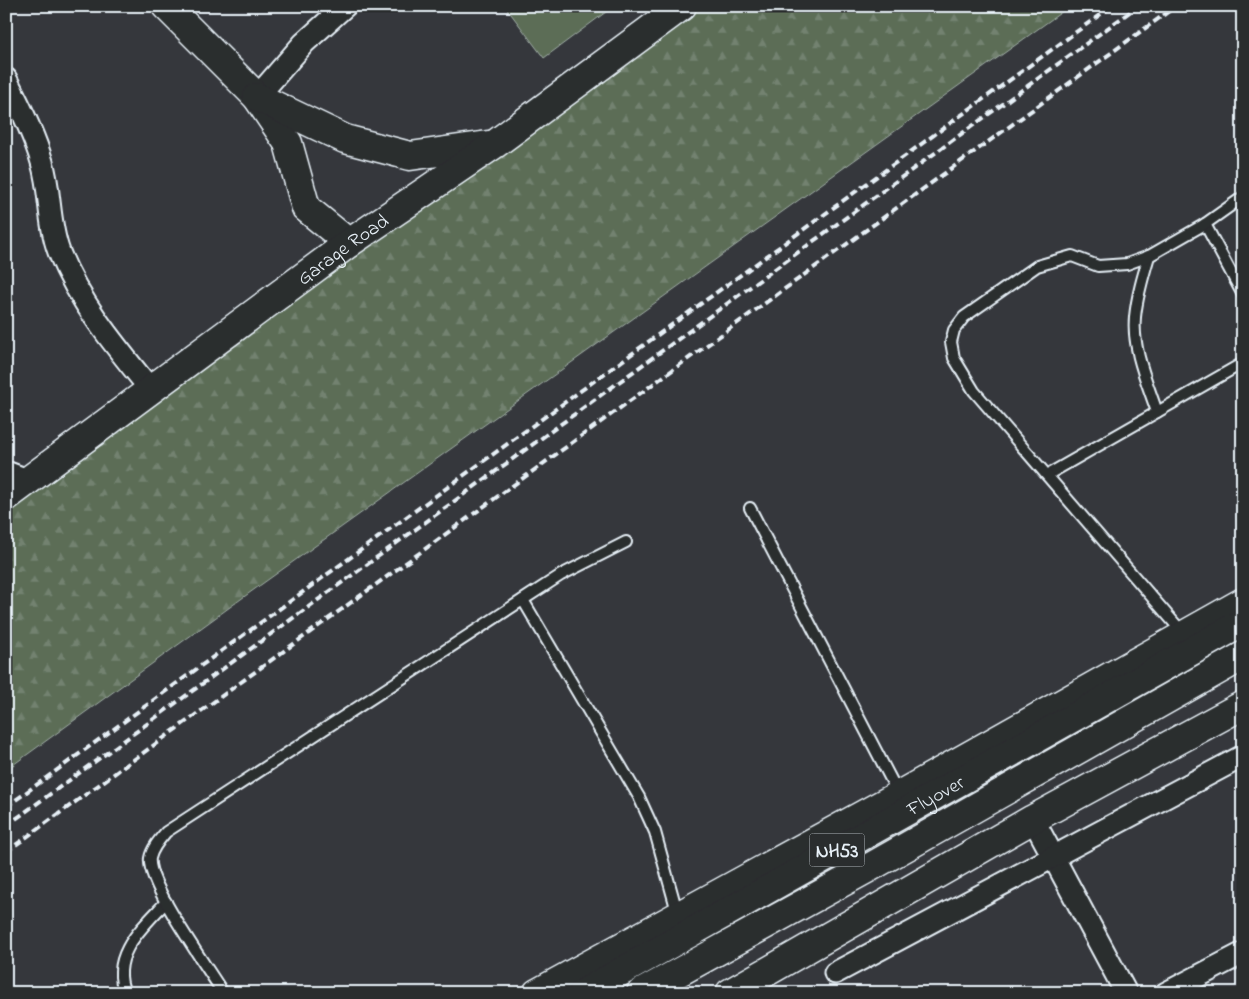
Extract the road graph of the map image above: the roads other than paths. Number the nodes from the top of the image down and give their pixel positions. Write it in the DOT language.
graph roads {
  1 [pos="166,6"];
  2 [pos="345,6"];
  3 [pos="682,6"];
  4 [pos="6,79"];
  5 [pos="257,96"];
  6 [pos="495,144"];
  7 [pos="1243,197"];
  8 [pos="1205,224"];
  9 [pos="349,243"];
  10 [pos="1149,256"];
  11 [pos="1243,295"];
  12 [pos="1243,363"];
  13 [pos="151,390"];
  14 [pos="1157,412"];
  15 [pos="1047,475"];
  16 [pos="18,476"];
  17 [pos="6,498"];
  18 [pos="750,508"];
  19 [pos="626,542"];
  20 [pos="523,600"];
  21 [pos="1243,602"];
  22 [pos="1243,622"];
  23 [pos="1184,634"];
  24 [pos="1243,656"];
  25 [pos="1243,705"];
  26 [pos="1243,756"];
  27 [pos="900,795"];
  28 [pos="1033,819"];
  29 [pos="1052,857"];
  30 [pos="166,902"];
  31 [pos="678,916"];
  32 [pos="1243,953"];
  33 [pos="623,958"];
  34 [pos="835,972"];
  35 [pos="125,993"];
  36 [pos="223,993"];
  37 [pos="537,993"];
  38 [pos="583,993"];
  39 [pos="641,993"];
  40 [pos="730,993"];
  41 [pos="1126,993"];
  42 [pos="1166,993"];
  1 -- 5 [label="main road"];
  2 -- 5 [label="street"];
  3 -- 6 [label="main road, Garage Road"];
  4 -- 13 [label="street"];
  5 -- 6 [label="main road"];
  5 -- 9 [label="main road"];
  6 -- 9 [label="main road, Garage Road"];
  7 -- 8 [label="lane"];
  8 -- 10 [label="lane"];
  8 -- 11 [label="lane"];
  9 -- 13 [label="main road, Garage Road"];
  10 -- 14 [label="lane"];
  10 -- 15 [label="lane"];
  12 -- 14 [label="lane"];
  13 -- 16 [label="main road, Garage Road"];
  14 -- 15 [label="lane"];
  15 -- 23 [label="lane"];
  16 -- 17 [label="main road, Garage Road"];
  18 -- 27 [label="lane"];
  19 -- 20 [label="lane"];
  20 -- 30 [label="lane"];
  20 -- 31 [label="lane"];
  21 -- 23 [label="main road"];
  22 -- 33 [label="main road, Flyover / NH53"];
  23 -- 27 [label="main road"];
  24 -- 39 [label="main road, Flyover / NH53"];
  25 -- 28 [label="main road"];
  26 -- 29 [label="street"];
  27 -- 31 [label="main road"];
  28 -- 29 [label="street"];
  28 -- 40 [label="main road"];
  29 -- 34 [label="street"];
  29 -- 41 [label="street"];
  30 -- 35 [label="lane"];
  30 -- 36 [label="lane"];
  31 -- 33 [label="main road"];
  32 -- 42 [label="street"];
  33 -- 37 [label="main road"];
  33 -- 38 [label="main road, NH53"];
}
